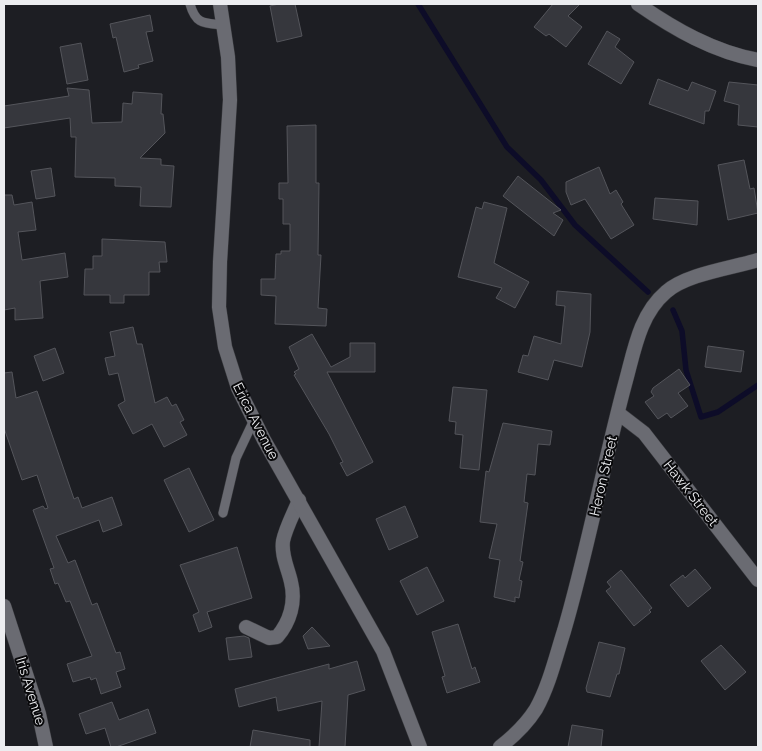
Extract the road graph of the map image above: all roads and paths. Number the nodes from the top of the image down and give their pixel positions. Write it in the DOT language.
graph roads {
  1 [pos="190,4"];
  2 [pos="220,4"];
  3 [pos="638,4"];
  4 [pos="224,25"];
  5 [pos="758,60"];
  6 [pos="758,260"];
  7 [pos="618,413"];
  8 [pos="254,420"];
  9 [pos="299,500"];
  10 [pos="223,513"];
  11 [pos="758,580"];
  12 [pos="4,606"];
  13 [pos="246,627"];
  14 [pos="46,747"];
  15 [pos="420,747"];
  16 [pos="500,747"];
  1 -- 4 [label="lane"];
  2 -- 4 [label="street, Erica Avenue"];
  3 -- 5 [label="street"];
  4 -- 8 [label="street, Erica Avenue"];
  6 -- 7 [label="street, Heron Street"];
  7 -- 11 [label="street, Hawk Street"];
  7 -- 16 [label="street, Heron Street"];
  8 -- 9 [label="street, Erica Avenue"];
  8 -- 10 [label="lane"];
  9 -- 13 [label="street"];
  9 -- 15 [label="street, Erica Avenue"];
  12 -- 14 [label="street, Iris Avenue"];
}
